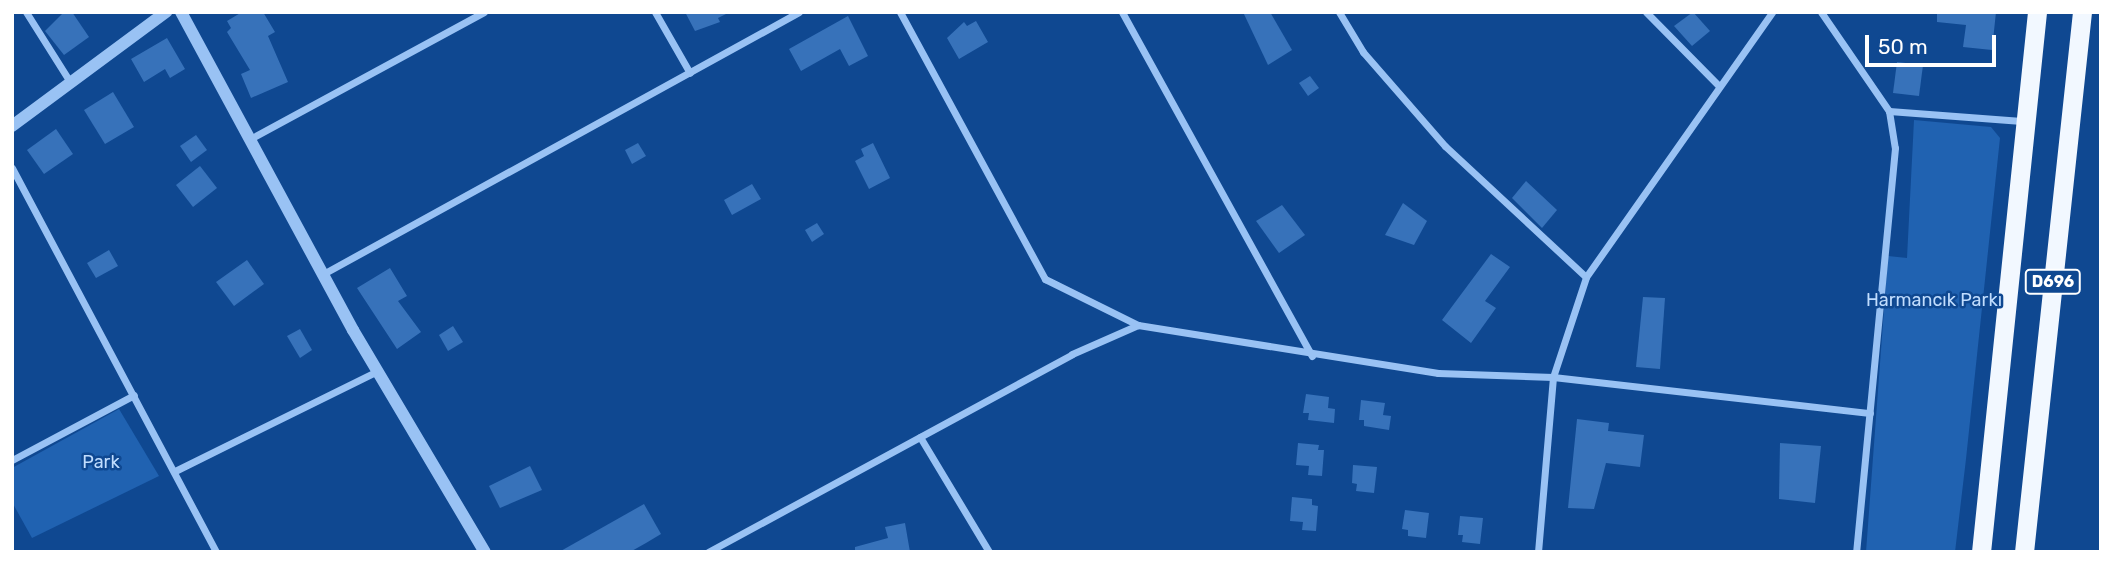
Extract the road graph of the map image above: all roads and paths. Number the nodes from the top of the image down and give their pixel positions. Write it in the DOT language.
graph roads {
  1 [pos="26,12"];
  2 [pos="166,12"];
  3 [pos="181,12"];
  4 [pos="484,12"];
  5 [pos="655,12"];
  6 [pos="799,12"];
  7 [pos="900,12"];
  8 [pos="1122,12"];
  9 [pos="1339,12"];
  10 [pos="1646,12"];
  11 [pos="1772,12"];
  12 [pos="1821,12"];
  13 [pos="2036,12"];
  14 [pos="2082,12"];
  15 [pos="690,73"];
  16 [pos="70,82"];
  17 [pos="1719,86"];
  18 [pos="1889,111"];
  19 [pos="2022,121"];
  20 [pos="12,126"];
  21 [pos="250,139"];
  22 [pos="12,168"];
  23 [pos="323,274"];
  24 [pos="1586,277"];
  25 [pos="1138,325"];
  26 [pos="1312,356"];
  27 [pos="377,370"];
  28 [pos="1553,377"];
  29 [pos="134,395"];
  30 [pos="1870,413"];
  31 [pos="920,437"];
  32 [pos="12,460"];
  33 [pos="175,471"];
  34 [pos="723,548"];
  35 [pos="216,552"];
  36 [pos="485,552"];
  37 [pos="708,552"];
  38 [pos="989,552"];
  39 [pos="1538,552"];
  40 [pos="1857,552"];
  41 [pos="1981,552"];
  42 [pos="2024,552"];
  1 -- 16 [label="street"];
  2 -- 16 [label="street"];
  3 -- 21 [label="street"];
  4 -- 21 [label="street"];
  5 -- 15 [label="street"];
  6 -- 15 [label="street"];
  7 -- 25 [label="street"];
  8 -- 26 [label="street"];
  9 -- 24 [label="street"];
  10 -- 17 [label="street"];
  11 -- 17 [label="street"];
  12 -- 18 [label="street"];
  13 -- 19 [label="highway, D696"];
  14 -- 42 [label="highway, D696"];
  15 -- 23 [label="street"];
  16 -- 20 [label="street"];
  17 -- 24 [label="street"];
  18 -- 19 [label="street"];
  18 -- 30 [label="street"];
  19 -- 41 [label="highway, D696"];
  21 -- 23 [label="street"];
  22 -- 29 [label="street"];
  23 -- 27 [label="street"];
  24 -- 28 [label="street"];
  25 -- 26 [label="street"];
  25 -- 31 [label="street"];
  26 -- 28 [label="street"];
  27 -- 33 [label="street"];
  27 -- 36 [label="street"];
  28 -- 30 [label="street"];
  28 -- 39 [label="street"];
  29 -- 32 [label="street"];
  29 -- 33 [label="street"];
  30 -- 40 [label="street"];
  31 -- 34 [label="street"];
  31 -- 38 [label="street"];
  33 -- 35 [label="street"];
  34 -- 37 [label="street"];
}
